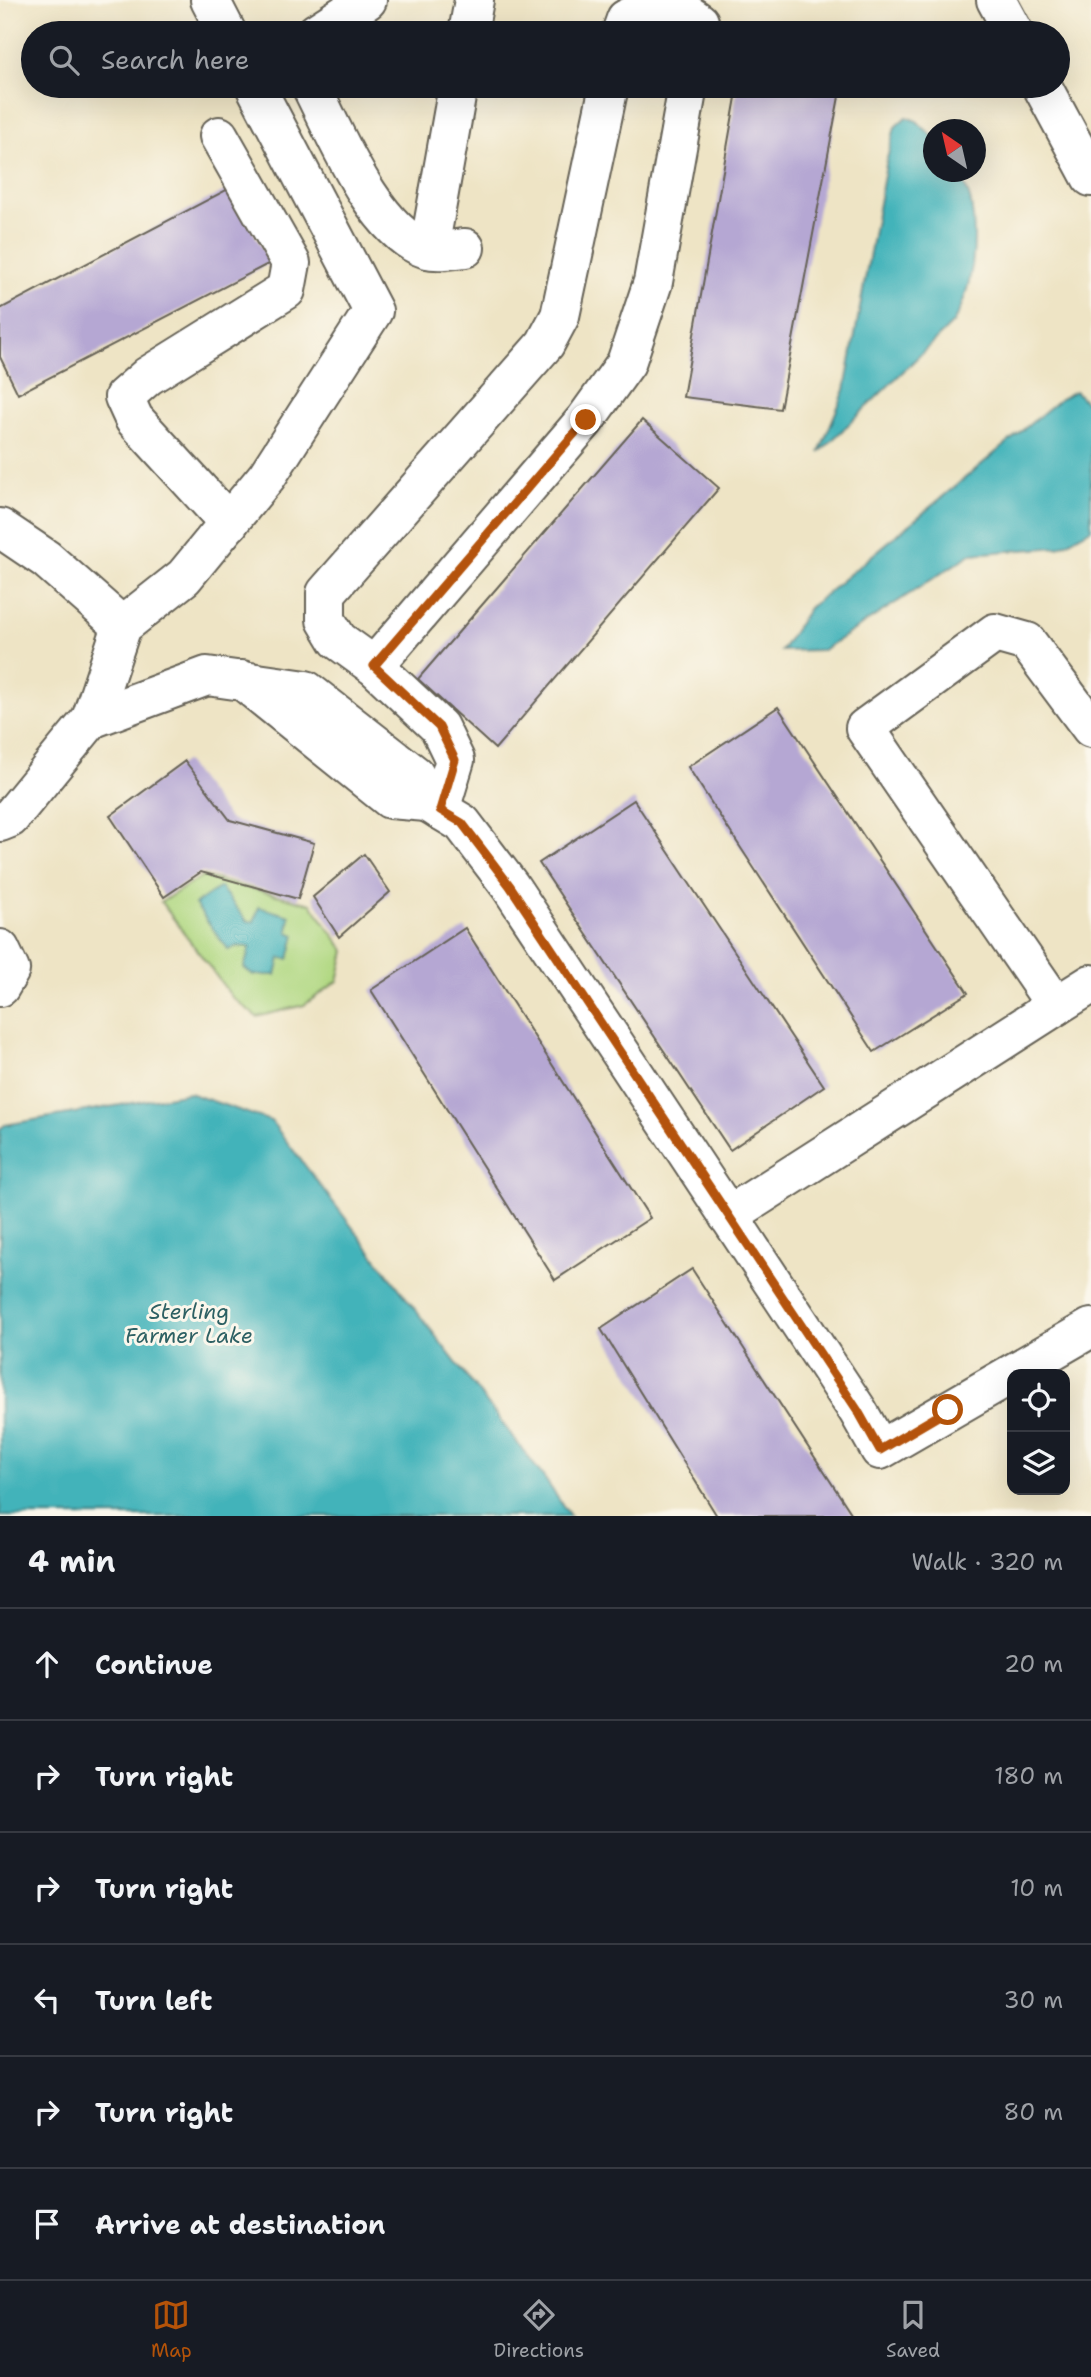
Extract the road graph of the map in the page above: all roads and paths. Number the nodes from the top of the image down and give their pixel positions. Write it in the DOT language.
graph roads {
  1 [pos="210,0"];
  2 [pos="367,0"];
  3 [pos="474,0"];
  4 [pos="996,0"];
  5 [pos="221,21"];
  6 [pos="335,21"];
  7 [pos="470,21"];
  8 [pos="625,21"];
  9 [pos="698,21"];
  10 [pos="1007,21"];
  11 [pos="261,98"];
  12 [pos="317,98"];
  13 [pos="457,98"];
  14 [pos="606,98"];
  15 [pos="686,98"];
  16 [pos="1048,98"];
  17 [pos="219,136"];
  18 [pos="1091,177"];
  19 [pos="229,523"];
  20 [pos="0,528"];
  21 [pos="122,626"];
  22 [pos="374,666"];
  23 [pos="91,719"];
  24 [pos="1091,728"];
  25 [pos="434,806"];
  26 [pos="0,822"];
  27 [pos="0,949"];
  28 [pos="1091,984"];
  29 [pos="0,987"];
  30 [pos="1056,1006"];
  31 [pos="728,1216"];
  32 [pos="1091,1328"];
  1 -- 5 [label="street"];
  2 -- 6 [label="street"];
  3 -- 7 [label="street"];
  4 -- 10 [label="street"];
  8 -- 9 [label="street"];
  11 -- 19 [label="street"];
  12 -- 13 [label="street"];
  14 -- 22 [label="street"];
  15 -- 22 [label="street"];
  16 -- 18 [label="street"];
  17 -- 19 [label="street"];
  19 -- 21 [label="street"];
  20 -- 21 [label="street"];
  21 -- 23 [label="street"];
  22 -- 25 [label="street"];
  23 -- 25 [label="street"];
  23 -- 26 [label="street"];
  24 -- 30 [label="street"];
  25 -- 31 [label="street"];
  27 -- 29 [label="street"];
  28 -- 30 [label="street"];
  30 -- 31 [label="street"];
  31 -- 32 [label="street"];
}
